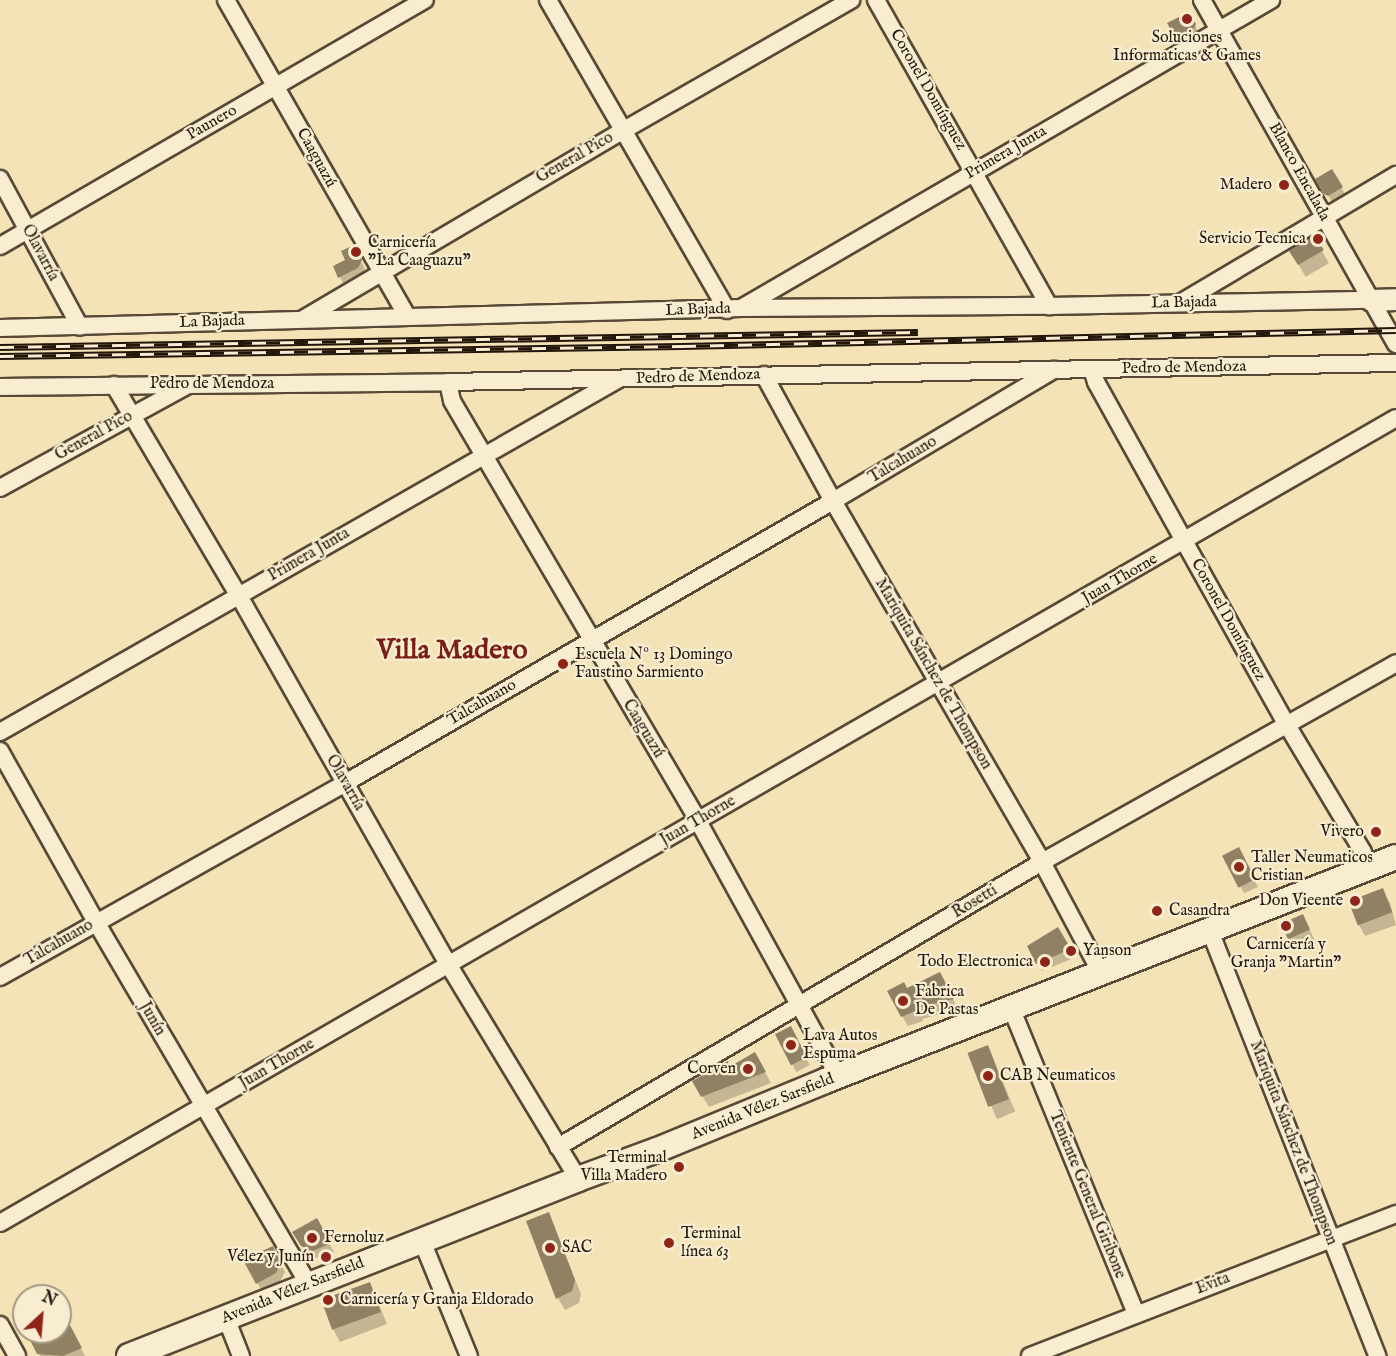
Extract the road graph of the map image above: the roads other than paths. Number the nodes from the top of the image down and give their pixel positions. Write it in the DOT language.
graph roads {
  1 [pos="226,0"];
  2 [pos="425,0"];
  3 [pos="548,0"];
  4 [pos="851,0"];
  5 [pos="876,0"];
  6 [pos="1202,0"];
  7 [pos="1271,0"];
  8 [pos="1219,31"];
  9 [pos="276,86"];
  10 [pos="624,130"];
  11 [pos="974,171"];
  12 [pos="1396,174"];
  13 [pos="0,179"];
  14 [pos="1323,217"];
  15 [pos="28,229"];
  16 [pos="0,246"];
  17 [pos="379,272"];
  18 [pos="1396,299"];
  19 [pos="1371,300"];
  20 [pos="1181,302"];
  21 [pos="1049,306"];
  22 [pos="735,309"];
  23 [pos="407,316"];
  24 [pos="302,319"];
  25 [pos="80,327"];
  26 [pos="0,328"];
  27 [pos="1396,344"];
  28 [pos="1396,363"];
  29 [pos="1054,369"];
  30 [pos="1092,369"];
  31 [pos="764,375"];
  32 [pos="619,379"];
  33 [pos="448,382"];
  34 [pos="189,384"];
  35 [pos="114,385"];
  36 [pos="0,387"];
  37 [pos="132,414"];
  38 [pos="1396,418"];
  39 [pos="482,455"];
  40 [pos="0,488"];
  41 [pos="833,501"];
  42 [pos="1184,542"];
  43 [pos="239,596"];
  44 [pos="590,640"];
  45 [pos="1396,663"];
  46 [pos="939,683"];
  47 [pos="1287,725"];
  48 [pos="0,732"];
  49 [pos="0,751"];
  50 [pos="345,783"];
  51 [pos="698,821"];
  52 [pos="1396,857"];
  53 [pos="1042,862"];
  54 [pos="1367,868"];
  55 [pos="96,922"];
  56 [pos="1210,931"];
  57 [pos="448,964"];
  58 [pos="1101,973"];
  59 [pos="0,977"];
  60 [pos="799,1006"];
  61 [pos="1012,1010"];
  62 [pos="838,1076"];
  63 [pos="204,1107"];
  64 [pos="558,1147"];
  65 [pos="578,1179"];
  66 [pos="1396,1214"];
  67 [pos="0,1223"];
  68 [pos="1331,1239"];
  69 [pos="422,1241"];
  70 [pos="309,1284"];
  71 [pos="1136,1314"];
  72 [pos="226,1318"];
  73 [pos="0,1325"];
  74 [pos="17,1356"];
  75 [pos="129,1356"];
  76 [pos="241,1356"];
  77 [pos="468,1356"];
  78 [pos="1030,1356"];
  79 [pos="1377,1356"];
  1 -- 9 [label="street, Caaguazú"];
  2 -- 9 [label="street, Paunero"];
  3 -- 10 [label="street"];
  4 -- 10 [label="street, General Pico"];
  5 -- 11 [label="street, Coronel Domínguez"];
  6 -- 8 [label="street, Blanco Encalada"];
  7 -- 8 [label="street, Primera Junta"];
  8 -- 11 [label="street, Primera Junta"];
  8 -- 14 [label="street, Blanco Encalada"];
  9 -- 15 [label="street, Paunero"];
  9 -- 17 [label="street, Caaguazú"];
  10 -- 17 [label="street, General Pico"];
  10 -- 22 [label="street"];
  11 -- 21 [label="street, Coronel Domínguez"];
  11 -- 22 [label="street, Primera Junta"];
  12 -- 14 [label="street"];
  13 -- 15 [label="street, Olavarría"];
  14 -- 19 [label="street, Blanco Encalada"];
  14 -- 20 [label="street"];
  15 -- 16 [label="street, Paunero"];
  15 -- 25 [label="street, Olavarría"];
  17 -- 23 [label="street, Caaguazú"];
  17 -- 24 [label="street, General Pico"];
  18 -- 19 [label="street, La Bajada"];
  19 -- 20 [label="street, La Bajada"];
  19 -- 27 [label="street, Blanco Encalada"];
  20 -- 21 [label="street, La Bajada"];
  21 -- 22 [label="street, La Bajada"];
  22 -- 23 [label="street, La Bajada"];
  23 -- 24 [label="street, La Bajada"];
  24 -- 25 [label="street, La Bajada"];
  25 -- 26 [label="street, La Bajada"];
  28 -- 30 [label="street, Pedro de Mendoza"];
  29 -- 30 [label="street, Pedro de Mendoza"];
  29 -- 31 [label="street, Pedro de Mendoza"];
  29 -- 41 [label="street, Talcahuano"];
  30 -- 42 [label="street, Coronel Domínguez"];
  31 -- 32 [label="street, Pedro de Mendoza"];
  31 -- 41 [label="street, Mariquita Sánchez de Thompson"];
  32 -- 33 [label="street, Pedro de Mendoza"];
  32 -- 39 [label="street, Primera Junta"];
  33 -- 34 [label="street, Pedro de Mendoza"];
  33 -- 39 [label="street, Caaguazú"];
  34 -- 35 [label="street, Pedro de Mendoza"];
  34 -- 37 [label="street, General Pico"];
  35 -- 36 [label="street, Pedro de Mendoza"];
  35 -- 37 [label="street, Olavarría"];
  37 -- 40 [label="street, General Pico"];
  37 -- 43 [label="street, Olavarría"];
  38 -- 42 [label="street, Juan Thorne"];
  39 -- 43 [label="street, Primera Junta"];
  39 -- 44 [label="street, Caaguazú"];
  41 -- 44 [label="street, Talcahuano"];
  41 -- 46 [label="street, Mariquita Sánchez de Thompson"];
  42 -- 46 [label="street, Juan Thorne"];
  42 -- 47 [label="street, Coronel Domínguez"];
  43 -- 48 [label="street, Primera Junta"];
  43 -- 50 [label="street, Olavarría"];
  44 -- 50 [label="street, Talcahuano"];
  44 -- 51 [label="street, Caaguazú"];
  45 -- 47 [label="street, Rosetti"];
  46 -- 51 [label="street, Juan Thorne"];
  46 -- 53 [label="street, Mariquita Sánchez de Thompson"];
  47 -- 53 [label="street, Rosetti"];
  47 -- 54 [label="street, Coronel Domínguez"];
  49 -- 55 [label="street, Junín"];
  50 -- 55 [label="street, Talcahuano"];
  50 -- 57 [label="street, Olavarría"];
  51 -- 57 [label="street, Juan Thorne"];
  51 -- 60 [label="street, Caaguazú"];
  52 -- 54 [label="main road, Avenida Vélez Sarsfield"];
  53 -- 58 [label="street, Mariquita Sánchez de Thompson"];
  53 -- 60 [label="street, Rosetti"];
  54 -- 56 [label="main road, Avenida Vélez Sarsfield"];
  55 -- 59 [label="street, Talcahuano"];
  55 -- 63 [label="street, Junín"];
  56 -- 58 [label="main road, Avenida Vélez Sarsfield"];
  56 -- 68 [label="street, Mariquita Sánchez de Thompson"];
  57 -- 63 [label="street, Juan Thorne"];
  57 -- 64 [label="street, Olavarría"];
  58 -- 61 [label="main road, Avenida Vélez Sarsfield"];
  60 -- 62 [label="street, Caaguazú"];
  60 -- 64 [label="street, Rosetti"];
  61 -- 62 [label="main road, Avenida Vélez Sarsfield"];
  61 -- 71 [label="street, Teniente General Giribone"];
  62 -- 65 [label="main road, Avenida Vélez Sarsfield"];
  63 -- 67 [label="street, Juan Thorne"];
  63 -- 70 [label="street, Junín"];
  64 -- 65 [label="street, Olavarría"];
  65 -- 69 [label="main road, Avenida Vélez Sarsfield"];
  66 -- 68 [label="street, Evita"];
  68 -- 71 [label="street, Evita"];
  68 -- 79 [label="street, Mariquita Sánchez de Thompson"];
  69 -- 70 [label="main road, Avenida Vélez Sarsfield"];
  69 -- 77 [label="street"];
  70 -- 72 [label="main road, Avenida Vélez Sarsfield"];
  71 -- 78 [label="street, Evita"];
  72 -- 75 [label="main road, Avenida Vélez Sarsfield"];
  72 -- 76 [label="street"];
  73 -- 74 [label="street"];
}
